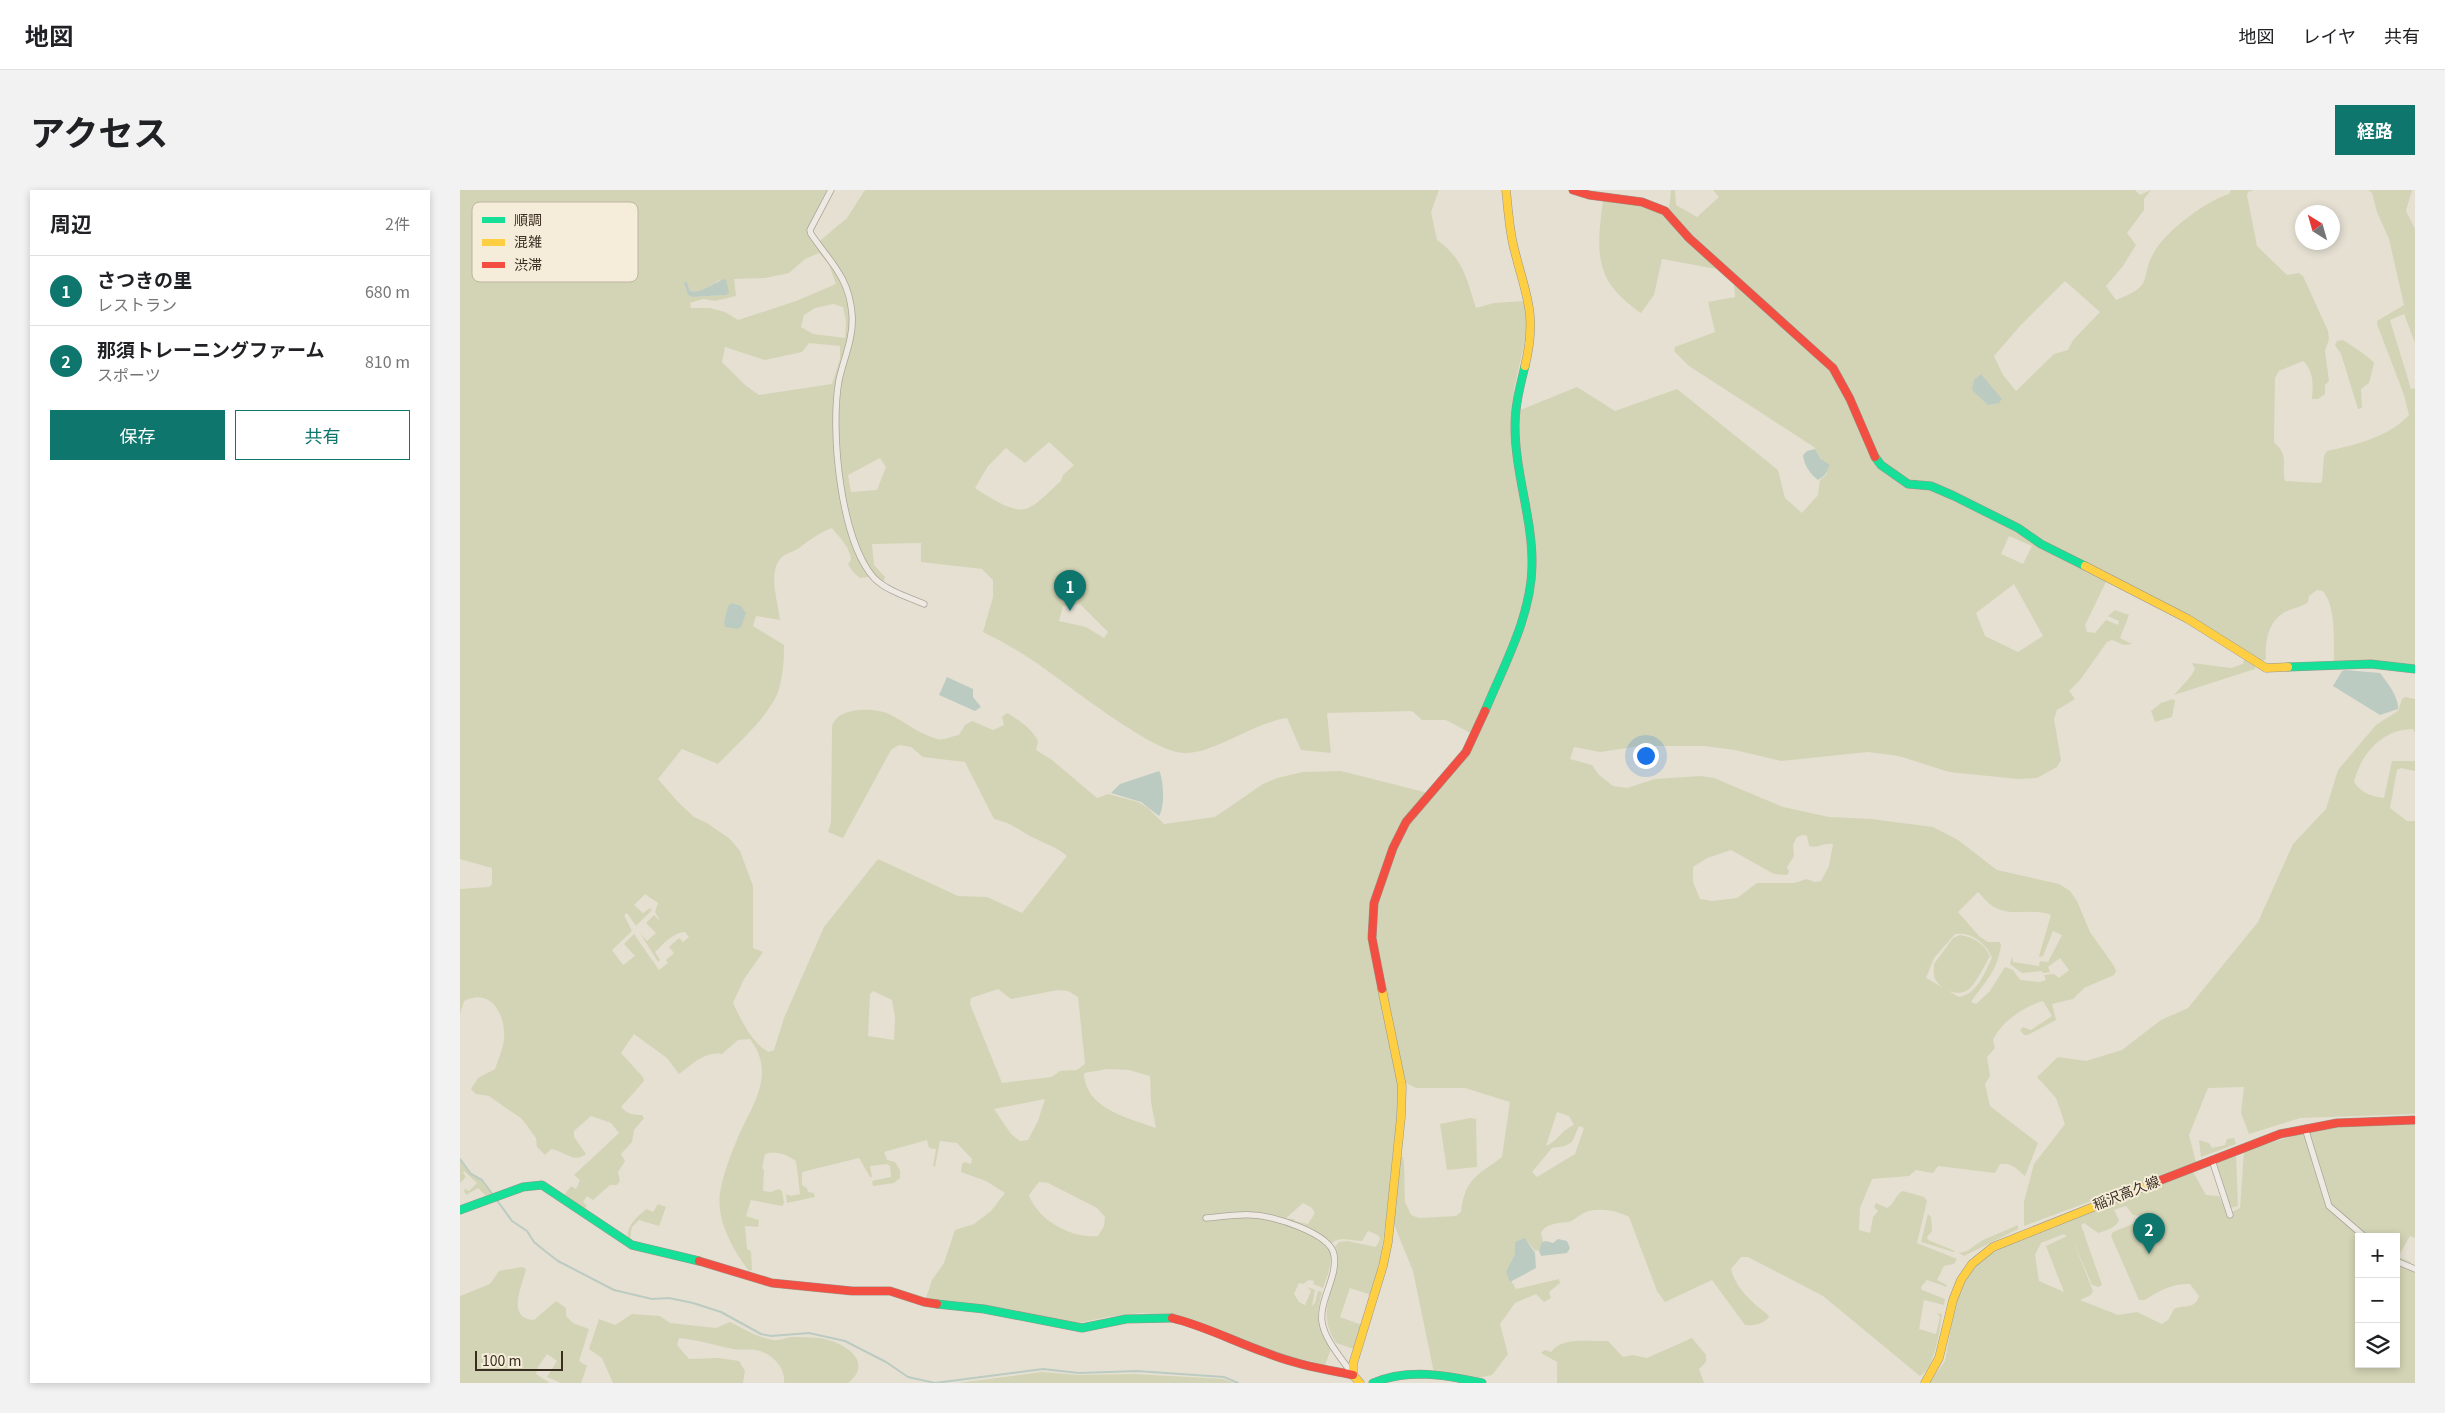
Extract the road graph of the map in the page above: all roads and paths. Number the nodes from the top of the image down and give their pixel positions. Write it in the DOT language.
graph roads {
  1 [pos="830,190"];
  2 [pos="1506,190"];
  3 [pos="1573,190"];
  4 [pos="924,604"];
  5 [pos="2415,669"];
  6 [pos="2415,1120"];
  7 [pos="2305,1128"];
  8 [pos="2212,1160"];
  9 [pos="460,1210"];
  10 [pos="2230,1215"];
  11 [pos="1206,1218"];
  12 [pos="2361,1233"];
  13 [pos="2400,1263"];
  14 [pos="2415,1269"];
  15 [pos="1354,1375"];
  16 [pos="1360,1383"];
  17 [pos="1373,1383"];
  18 [pos="1482,1383"];
  19 [pos="1925,1383"];
  1 -- 4 [label="street"];
  2 -- 15 [label="street"];
  3 -- 5 [label="street"];
  6 -- 7 [label="street, 稲沢高久線"];
  7 -- 8 [label="street, 稲沢高久線"];
  7 -- 12 [label="street"];
  8 -- 10 [label="street"];
  8 -- 19 [label="street, 稲沢高久線"];
  9 -- 15 [label="street"];
  11 -- 15 [label="street"];
  13 -- 14 [label="street"];
  15 -- 16 [label="street"];
  17 -- 18 [label="street"];
}
